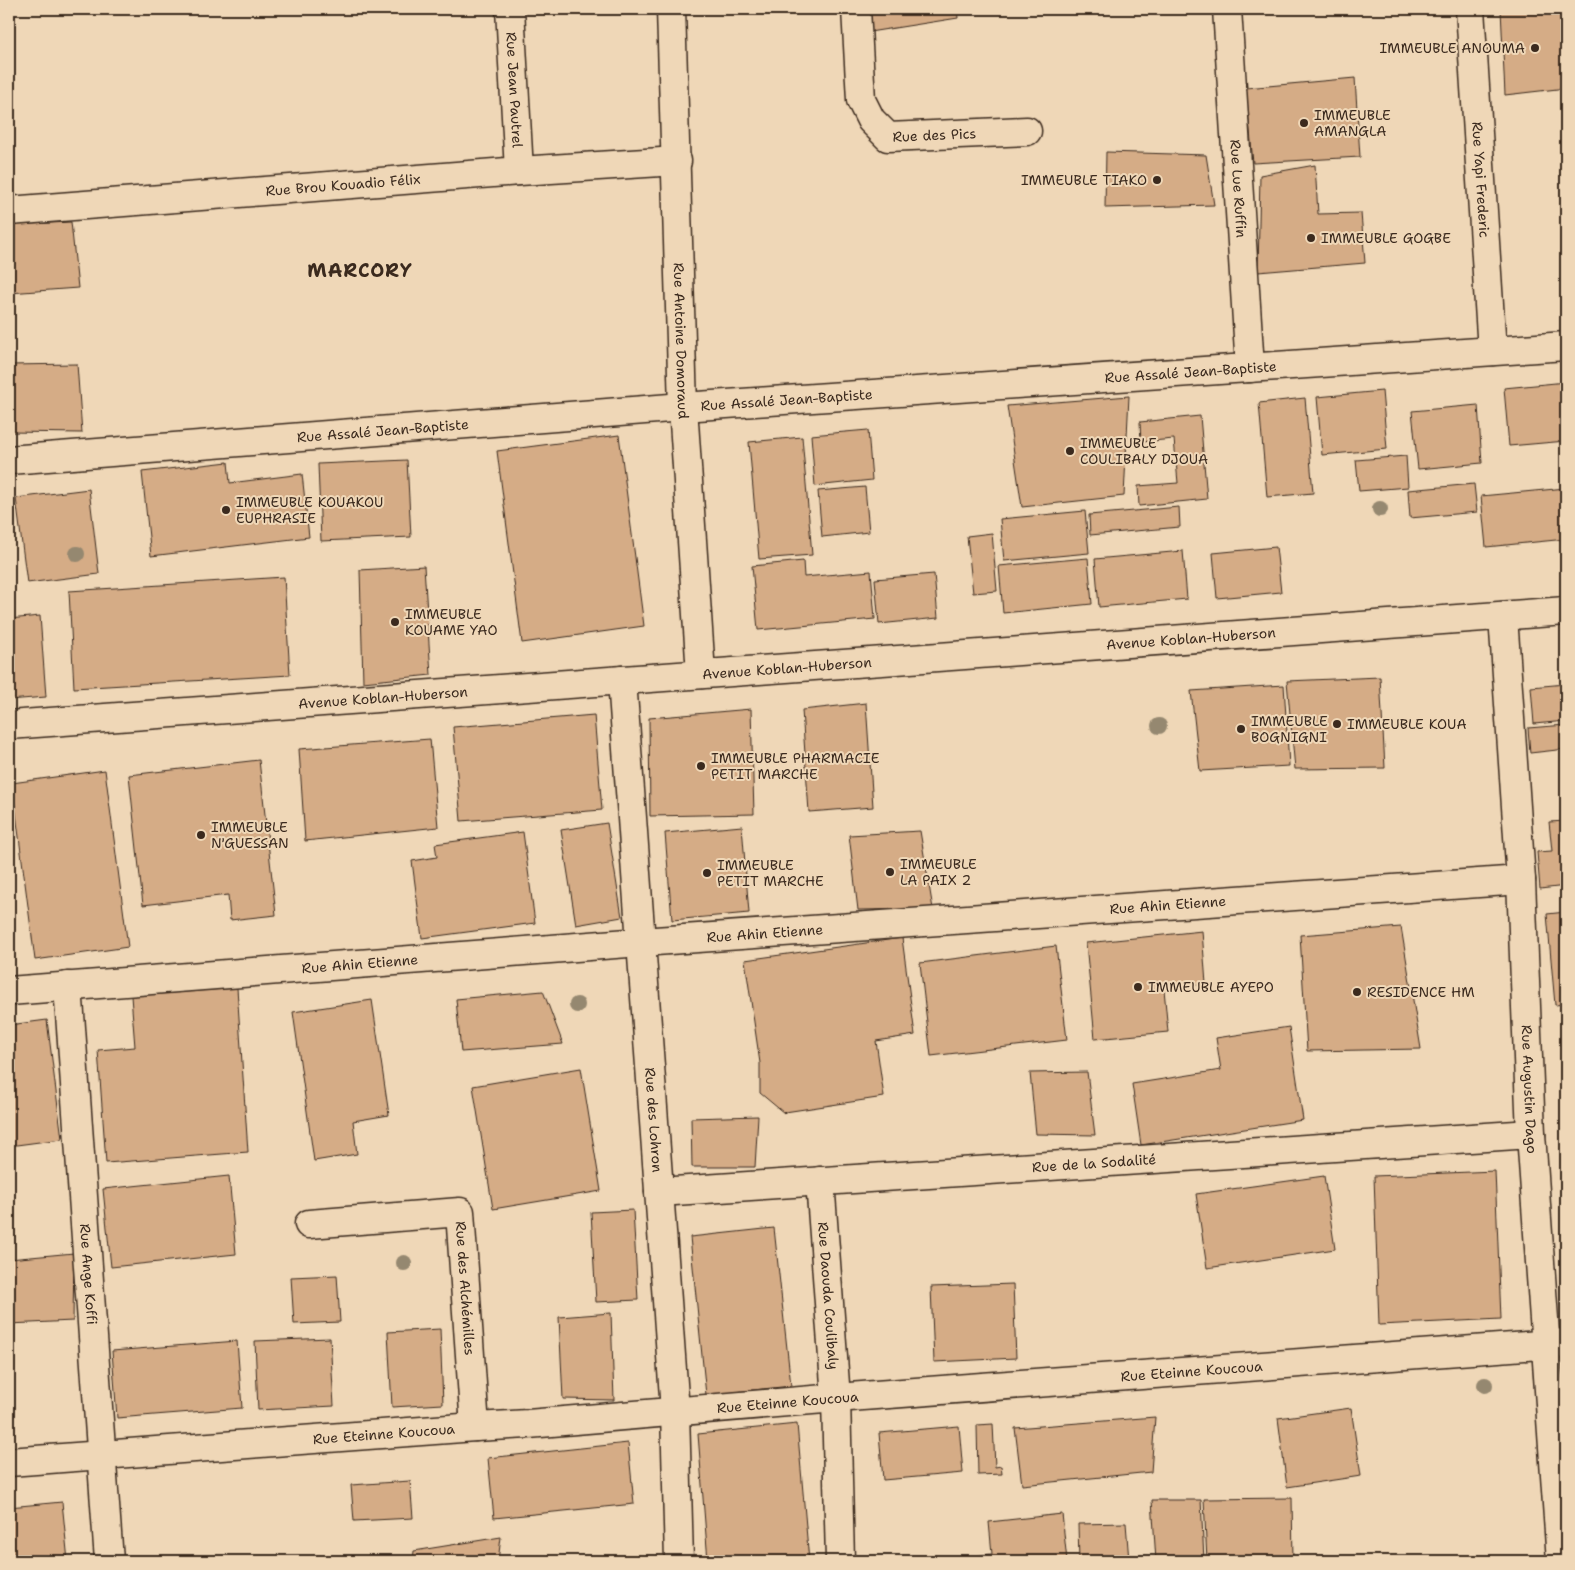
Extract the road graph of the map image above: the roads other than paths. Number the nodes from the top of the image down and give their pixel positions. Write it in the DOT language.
graph roads {
  1 [pos="510,9"];
  2 [pos="671,9"];
  3 [pos="856,9"];
  4 [pos="1227,9"];
  5 [pos="1470,9"];
  6 [pos="1027,131"];
  7 [pos="677,161"];
  8 [pos="519,171"];
  9 [pos="9,211"];
  10 [pos="1566,346"];
  11 [pos="1492,351"];
  12 [pos="1250,368"];
  13 [pos="683,407"];
  14 [pos="9,460"];
  15 [pos="1566,611"];
  16 [pos="1503,616"];
  17 [pos="701,674"];
  18 [pos="622,680"];
  19 [pos="9,725"];
  20 [pos="1521,880"];
  21 [pos="641,942"];
  22 [pos="68,986"];
  23 [pos="9,990"];
  24 [pos="1530,1134"];
  25 [pos="820,1181"];
  26 [pos="659,1192"];
  27 [pos="309,1224"];
  28 [pos="1556,1344"];
  29 [pos="836,1398"];
  30 [pos="675,1411"];
  31 [pos="475,1427"];
  32 [pos="102,1455"];
  33 [pos="9,1462"];
  34 [pos="109,1561"];
  35 [pos="679,1561"];
  36 [pos="840,1561"];
  37 [pos="1560,1561"];
  1 -- 8 [label="street, Rue Jean Pautrel"];
  2 -- 7 [label="street, Rue Antoine Domoraud"];
  3 -- 6 [label="street, Rue des Pics"];
  4 -- 12 [label="street, Rue Lue Ruffin"];
  5 -- 11 [label="street, Rue Yapi Frederic"];
  7 -- 8 [label="street, Rue Brou Kouadio Félix"];
  7 -- 13 [label="street, Rue Antoine Domoraud"];
  8 -- 9 [label="street, Rue Brou Kouadio Félix"];
  10 -- 11 [label="street, Rue Assalé Jean-Baptiste"];
  11 -- 12 [label="street, Rue Assalé Jean-Baptiste"];
  12 -- 13 [label="street, Rue Assalé Jean-Baptiste"];
  13 -- 14 [label="street, Rue Assalé Jean-Baptiste"];
  13 -- 17 [label="street, Rue Antoine Domoraud"];
  15 -- 16 [label="street, Avenue Koblan-Huberson"];
  16 -- 17 [label="street, Avenue Koblan-Huberson"];
  16 -- 20 [label="street, Rue Augustin Dago"];
  17 -- 18 [label="street, Avenue Koblan-Huberson"];
  18 -- 19 [label="street, Avenue Koblan-Huberson"];
  18 -- 21 [label="street, Rue des Lohron"];
  20 -- 21 [label="street, Rue Ahin Etienne"];
  20 -- 24 [label="street, Rue Augustin Dago"];
  21 -- 22 [label="street, Rue Ahin Etienne"];
  21 -- 26 [label="street, Rue des Lohron"];
  22 -- 23 [label="street, Rue Ahin Etienne"];
  22 -- 32 [label="street, Rue Ange Koffi"];
  24 -- 25 [label="street, Rue de la Sodalité"];
  24 -- 28 [label="street, Rue Augustin Dago"];
  25 -- 26 [label="street, Rue de la Sodalité"];
  25 -- 29 [label="street, Rue Daouda Coulibaly"];
  26 -- 30 [label="street, Rue des Lohron"];
  27 -- 31 [label="street, Rue des Alchémilles"];
  28 -- 29 [label="street, Rue Eteinne Koucoua"];
  28 -- 37 [label="street, Rue Augustin Dago"];
  29 -- 30 [label="street, Rue Eteinne Koucoua"];
  29 -- 36 [label="street, Rue Daouda Coulibaly"];
  30 -- 31 [label="street, Rue Eteinne Koucoua"];
  30 -- 35 [label="street, Rue des Lohron"];
  31 -- 32 [label="street, Rue Eteinne Koucoua"];
  32 -- 33 [label="street, Rue Eteinne Koucoua"];
  32 -- 34 [label="street, Rue Ange Koffi"];
}
